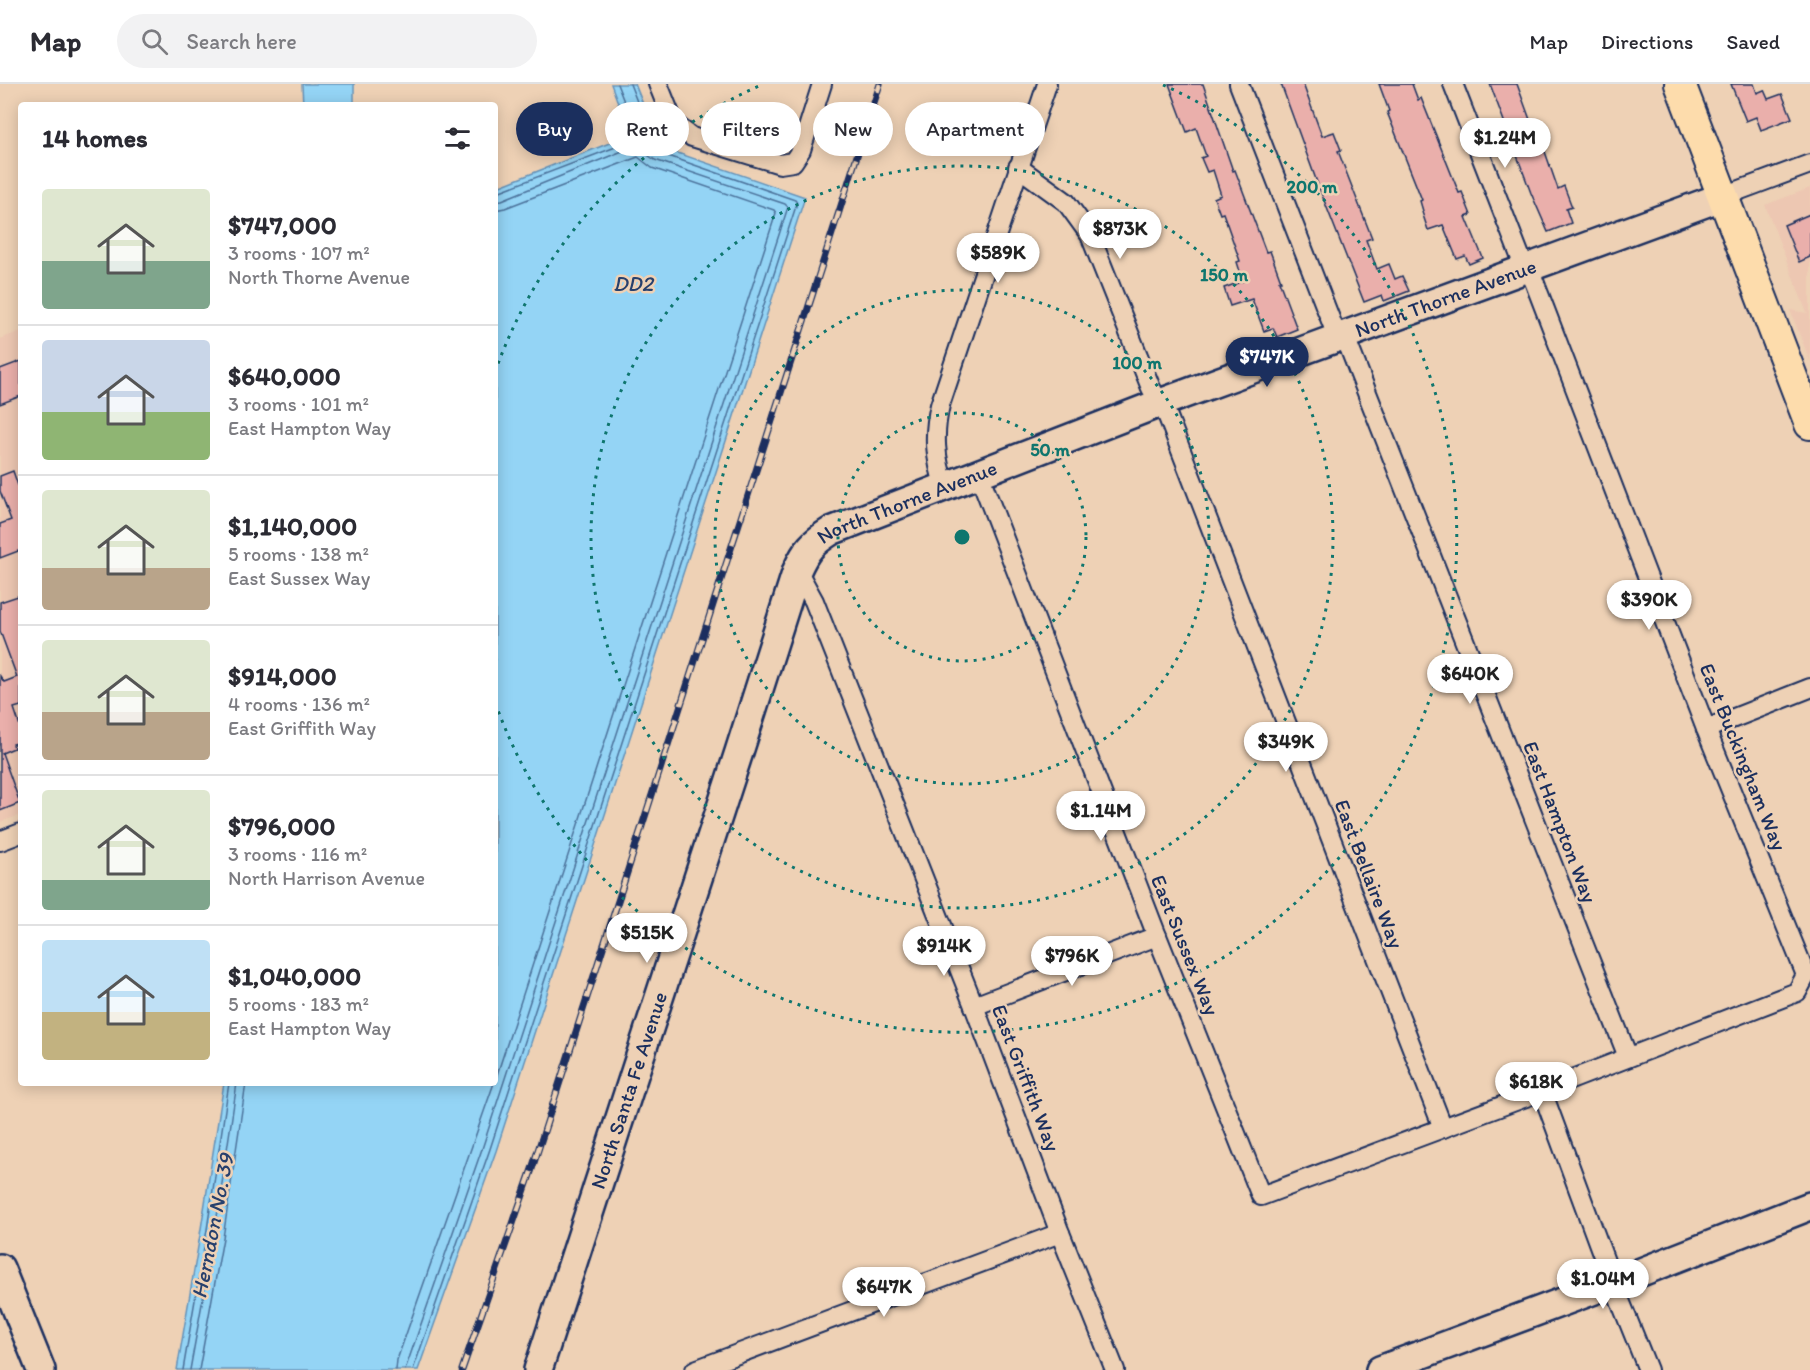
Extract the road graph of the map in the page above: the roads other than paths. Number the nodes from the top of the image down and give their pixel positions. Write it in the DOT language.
graph roads {
  1 [pos="658,84"];
  2 [pos="822,84"];
  3 [pos="1047,84"];
  4 [pos="1239,84"];
  5 [pos="1453,84"];
  6 [pos="1680,84"];
  7 [pos="1810,164"];
  8 [pos="1018,167"];
  9 [pos="1724,196"];
  10 [pos="1527,268"];
  11 [pos="1342,337"];
  12 [pos="1160,403"];
  13 [pos="1810,424"];
  14 [pos="979,474"];
  15 [pos="945,487"];
  16 [pos="796,570"];
  17 [pos="1810,688"];
  18 [pos="1706,729"];
  19 [pos="18,834"];
  20 [pos="0,841"];
  21 [pos="1157,936"];
  22 [pos="974,1005"];
  23 [pos="1628,1058"];
  24 [pos="1542,1091"];
  25 [pos="1443,1128"];
  26 [pos="1810,1206"];
  27 [pos="1060,1233"];
  28 [pos="0,1268"];
  29 [pos="1613,1283"];
  30 [pos="35,1368"];
  31 [pos="538,1370"];
  32 [pos="695,1370"];
  33 [pos="1115,1370"];
  34 [pos="1380,1370"];
  35 [pos="1648,1370"];
  1 -- 2 [label="street"];
  3 -- 8 [label="street"];
  4 -- 11 [label="street, East Hampton Way"];
  5 -- 10 [label="street, East Buckingham Way"];
  6 -- 9 [label="main road"];
  7 -- 9 [label="street, North Thorne Avenue"];
  8 -- 12 [label="street, East Bellaire Way"];
  8 -- 15 [label="street"];
  9 -- 10 [label="street, North Thorne Avenue"];
  9 -- 13 [label="main road"];
  10 -- 11 [label="street, North Thorne Avenue"];
  10 -- 18 [label="street, East Buckingham Way"];
  11 -- 12 [label="street, North Thorne Avenue"];
  11 -- 23 [label="street, East Hampton Way"];
  12 -- 14 [label="street, North Thorne Avenue"];
  12 -- 25 [label="street, East Bellaire Way"];
  14 -- 15 [label="street, North Thorne Avenue"];
  14 -- 21 [label="street, East Sussex Way"];
  15 -- 16 [label="street, North Thorne Avenue"];
  16 -- 22 [label="street, East Griffith Way"];
  16 -- 31 [label="street, North Santa Fe Avenue"];
  17 -- 18 [label="street"];
  18 -- 23 [label="street, East Buckingham Way"];
  19 -- 20 [label="street"];
  21 -- 22 [label="street"];
  21 -- 25 [label="street, East Sussex Way"];
  22 -- 27 [label="street, East Griffith Way"];
  23 -- 24 [label="street"];
  24 -- 25 [label="street"];
  24 -- 29 [label="street"];
  26 -- 29 [label="street"];
  27 -- 32 [label="street"];
  27 -- 33 [label="street, East Griffith Way"];
  28 -- 30 [label="street"];
  29 -- 34 [label="street"];
  29 -- 35 [label="street"];
}
